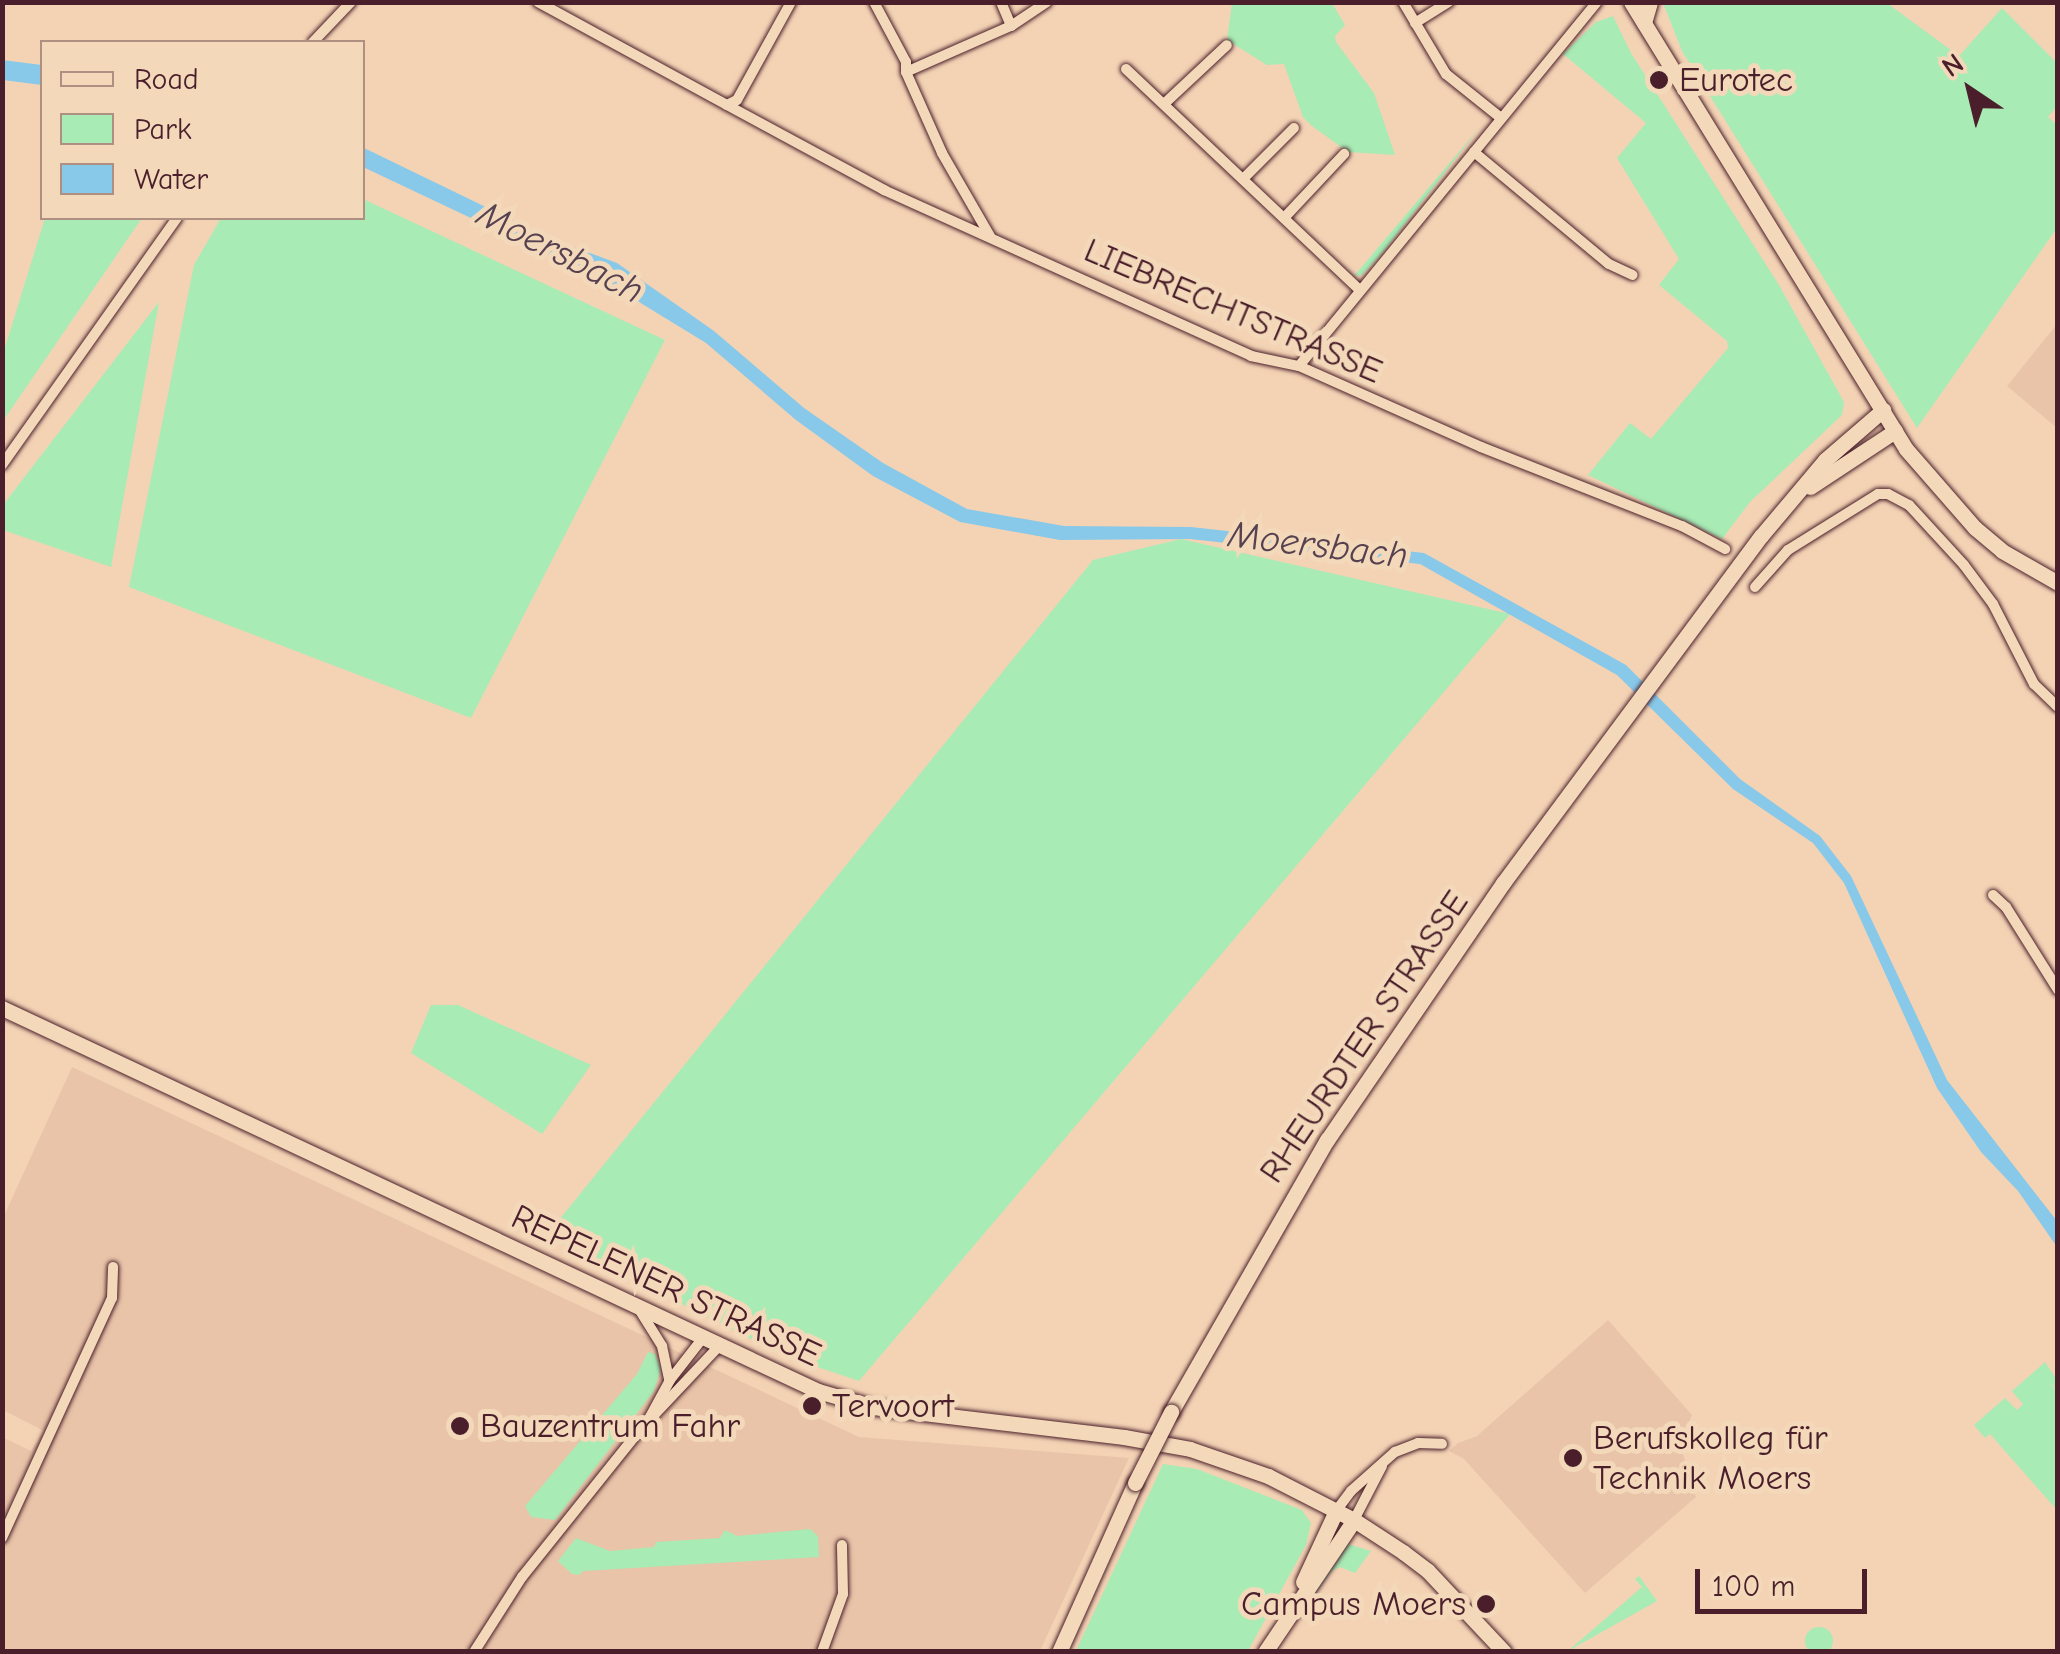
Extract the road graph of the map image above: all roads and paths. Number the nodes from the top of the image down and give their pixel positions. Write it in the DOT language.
graph roads {
  1 [pos="351,2"];
  2 [pos="538,2"];
  3 [pos="874,2"];
  4 [pos="1001,2"];
  5 [pos="1047,2"];
  6 [pos="1403,2"];
  7 [pos="1449,2"];
  8 [pos="1597,2"];
  9 [pos="1631,2"];
  10 [pos="1650,2"];
  11 [pos="788,4"];
  12 [pos="1415,23"];
  13 [pos="1644,24"];
  14 [pos="1011,26"];
  15 [pos="315,40"];
  16 [pos="1227,45"];
  17 [pos="1126,70"];
  18 [pos="906,72"];
  19 [pos="1164,104"];
  20 [pos="730,105"];
  21 [pos="1502,118"];
  22 [pos="1294,128"];
  23 [pos="1474,152"];
  24 [pos="1344,154"];
  25 [pos="1243,179"];
  26 [pos="1284,218"];
  27 [pos="176,220"];
  28 [pos="990,237"];
  29 [pos="1633,275"];
  30 [pos="1359,289"];
  31 [pos="1300,366"];
  32 [pos="1882,410"];
  33 [pos="1895,431"];
  34 [pos="2,465"];
  35 [pos="1791,501"];
  36 [pos="1725,549"];
  37 [pos="2058,583"];
  38 [pos="1756,586"];
  39 [pos="2058,707"];
  40 [pos="1992,896"];
  41 [pos="2058,990"];
  42 [pos="2,1008"];
  43 [pos="113,1267"];
  44 [pos="638,1308"];
  45 [pos="702,1338"];
  46 [pos="718,1346"];
  47 [pos="670,1380"];
  48 [pos="650,1417"];
  49 [pos="1442,1444"];
  50 [pos="1384,1460"];
  51 [pos="1336,1511"];
  52 [pos="1354,1520"];
  53 [pos="2,1538"];
  54 [pos="842,1545"];
  55 [pos="1294,1604"];
  56 [pos="474,1652"];
  57 [pos="822,1652"];
  58 [pos="1059,1652"];
  59 [pos="1265,1652"];
  60 [pos="1504,1652"];
  1 -- 15 [label="street"];
  2 -- 20 [label="street, LIEBRECHTSTRASSE"];
  3 -- 18 [label="street"];
  4 -- 14 [label="street"];
  5 -- 14 [label="street"];
  6 -- 12 [label="street"];
  7 -- 12 [label="street"];
  8 -- 21 [label="street"];
  9 -- 13 [label="main road"];
  10 -- 13 [label="main road"];
  11 -- 20 [label="street"];
  12 -- 21 [label="street"];
  13 -- 32 [label="main road"];
  14 -- 18 [label="street"];
  16 -- 19 [label="street"];
  17 -- 19 [label="street"];
  18 -- 28 [label="street"];
  19 -- 25 [label="street"];
  20 -- 28 [label="street, LIEBRECHTSTRASSE"];
  21 -- 23 [label="street"];
  22 -- 25 [label="street"];
  23 -- 29 [label="street"];
  23 -- 30 [label="street"];
  24 -- 26 [label="street"];
  25 -- 26 [label="street"];
  26 -- 30 [label="street"];
  27 -- 34 [label="street"];
  28 -- 31 [label="street, LIEBRECHTSTRASSE"];
  30 -- 31 [label="street"];
  31 -- 36 [label="street, LIEBRECHTSTRASSE"];
  32 -- 33 [label="main road"];
  32 -- 35 [label="main road, RHEURDTER STRASSE"];
  33 -- 35 [label="main road, RHEURDTER STRASSE"];
  33 -- 37 [label="main road"];
  35 -- 58 [label="main road, RHEURDTER STRASSE, bridge"];
  38 -- 39 [label="street"];
  40 -- 41 [label="street"];
  42 -- 44 [label="main road, REPELENER STRASSE"];
  43 -- 53 [label="street"];
  44 -- 45 [label="main road, REPELENER STRASSE"];
  44 -- 47 [label="street"];
  45 -- 46 [label="main road, REPELENER STRASSE"];
  45 -- 47 [label="street"];
  46 -- 48 [label="street"];
  46 -- 51 [label="main road, REPELENER STRASSE"];
  47 -- 48 [label="street"];
  48 -- 56 [label="street"];
  49 -- 50 [label="street"];
  50 -- 51 [label="street"];
  50 -- 52 [label="street"];
  51 -- 52 [label="main road, REPELENER STRASSE"];
  51 -- 55 [label="main road"];
  52 -- 55 [label="main road"];
  52 -- 60 [label="main road, REPELENER STRASSE"];
  54 -- 57 [label="street"];
  55 -- 59 [label="main road"];
}
